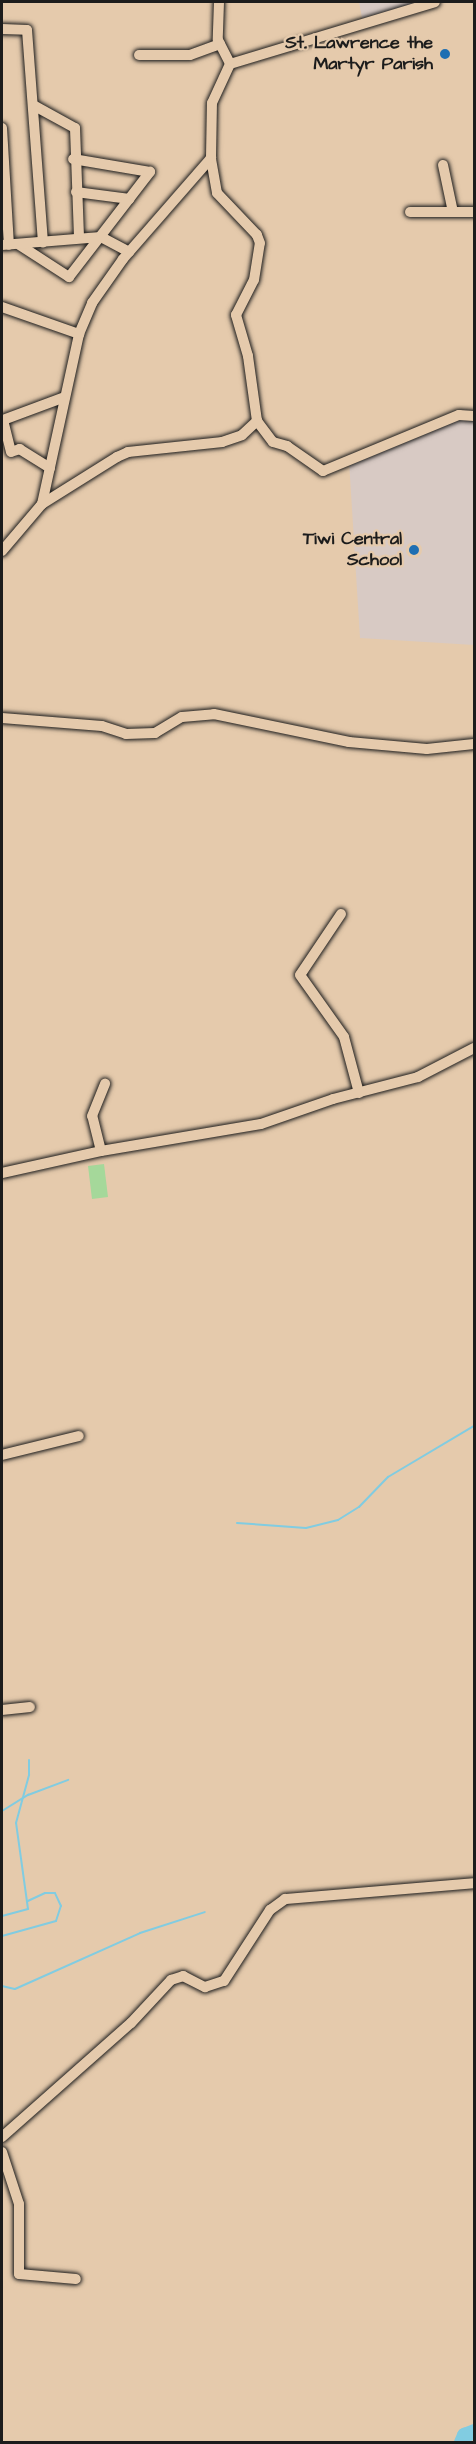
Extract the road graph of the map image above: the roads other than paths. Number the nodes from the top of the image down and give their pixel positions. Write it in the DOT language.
graph roads {
  1 [pos="219,2"];
  2 [pos="435,2"];
  3 [pos="2,29"];
  4 [pos="220,45"];
  5 [pos="139,56"];
  6 [pos="230,64"];
  7 [pos="33,105"];
  8 [pos="2,128"];
  9 [pos="211,158"];
  10 [pos="73,159"];
  11 [pos="443,165"];
  12 [pos="2,182"];
  13 [pos="76,192"];
  14 [pos="130,199"];
  15 [pos="4,210"];
  16 [pos="410,212"];
  17 [pos="453,212"];
  18 [pos="474,212"];
  19 [pos="101,237"];
  20 [pos="79,238"];
  21 [pos="43,242"];
  22 [pos="10,245"];
  23 [pos="129,252"];
  24 [pos="2,307"];
  25 [pos="79,334"];
  26 [pos="65,397"];
  27 [pos="474,416"];
  28 [pos="257,420"];
  29 [pos="50,468"];
  30 [pos="42,504"];
  31 [pos="2,551"];
  32 [pos="2,718"];
  33 [pos="474,744"];
  34 [pos="341,914"];
  35 [pos="474,1048"];
  36 [pos="105,1084"];
  37 [pos="359,1093"];
  38 [pos="101,1151"];
  39 [pos="2,1173"];
  40 [pos="79,1436"];
  41 [pos="2,1455"];
  42 [pos="30,1707"];
  43 [pos="2,1710"];
  44 [pos="474,1883"];
  45 [pos="2,2137"];
  46 [pos="2,2152"];
  47 [pos="76,2278"];
  1 -- 4 [label="street"];
  2 -- 6 [label="street"];
  3 -- 7 [label="street"];
  4 -- 5 [label="street"];
  4 -- 6 [label="street"];
  6 -- 9 [label="street"];
  7 -- 10 [label="street"];
  7 -- 21 [label="street"];
  8 -- 12 [label="street"];
  9 -- 23 [label="street"];
  9 -- 28 [label="street"];
  10 -- 13 [label="street"];
  10 -- 14 [label="street"];
  11 -- 17 [label="street"];
  12 -- 15 [label="street"];
  13 -- 14 [label="street"];
  13 -- 20 [label="street"];
  14 -- 19 [label="street"];
  15 -- 22 [label="street"];
  16 -- 17 [label="street"];
  17 -- 18 [label="street"];
  19 -- 20 [label="street"];
  19 -- 22 [label="street"];
  19 -- 23 [label="street"];
  20 -- 21 [label="street"];
  21 -- 22 [label="street"];
  23 -- 25 [label="street"];
  24 -- 25 [label="street"];
  25 -- 26 [label="street"];
  26 -- 29 [label="street"];
  26 -- 29 [label="street"];
  27 -- 28 [label="street"];
  28 -- 30 [label="street"];
  29 -- 30 [label="street"];
  30 -- 31 [label="street"];
  32 -- 33 [label="street"];
  34 -- 37 [label="street"];
  35 -- 37 [label="street"];
  36 -- 38 [label="street"];
  37 -- 38 [label="street"];
  38 -- 39 [label="street"];
  40 -- 41 [label="street"];
  42 -- 43 [label="street"];
  44 -- 45 [label="street"];
  46 -- 47 [label="street"];
}
